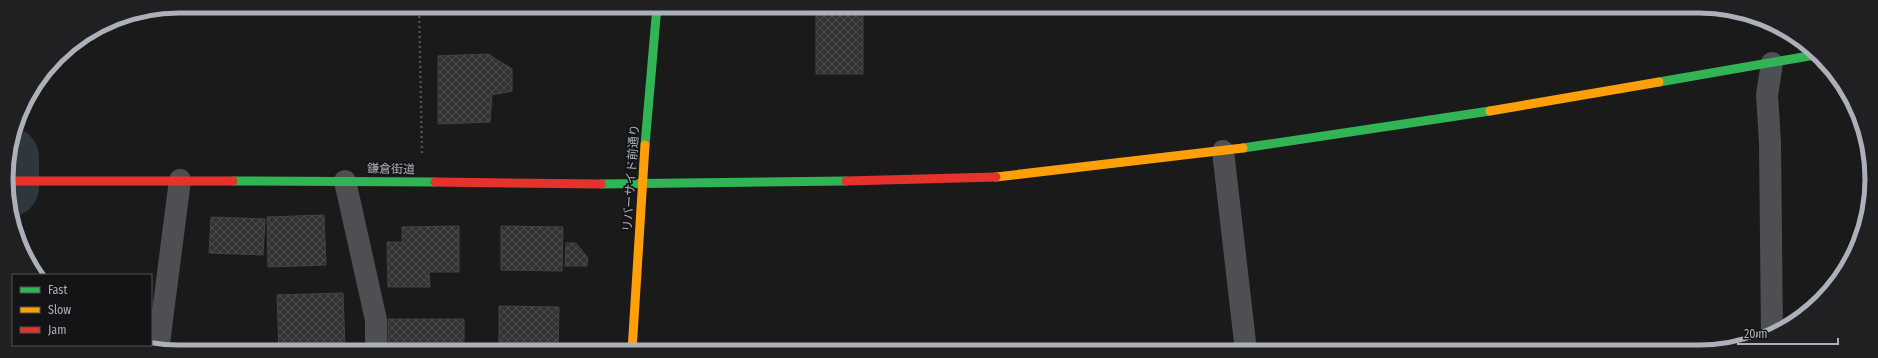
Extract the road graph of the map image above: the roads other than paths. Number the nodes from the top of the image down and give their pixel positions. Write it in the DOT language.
graph roads {
  1 [pos="656,13"];
  2 [pos="1810,56"];
  3 [pos="1772,64"];
  4 [pos="1223,151"];
  5 [pos="180,180"];
  6 [pos="345,180"];
  7 [pos="13,181"];
  8 [pos="641,185"];
  9 [pos="1772,328"];
  10 [pos="159,344"];
  11 [pos="376,345"];
  12 [pos="632,345"];
  13 [pos="1245,345"];
  1 -- 8 [label="street, リバーサイド前通り"];
  2 -- 3 [label="street, 鎌倉街道"];
  3 -- 4 [label="street, 鎌倉街道"];
  3 -- 9 [label="street"];
  4 -- 8 [label="street, 鎌倉街道"];
  4 -- 13 [label="street"];
  5 -- 6 [label="street, 鎌倉街道"];
  5 -- 7 [label="street, 鎌倉街道"];
  5 -- 10 [label="street"];
  6 -- 8 [label="street, 鎌倉街道"];
  6 -- 11 [label="street"];
  8 -- 12 [label="street, リバーサイド前通り"];
}
